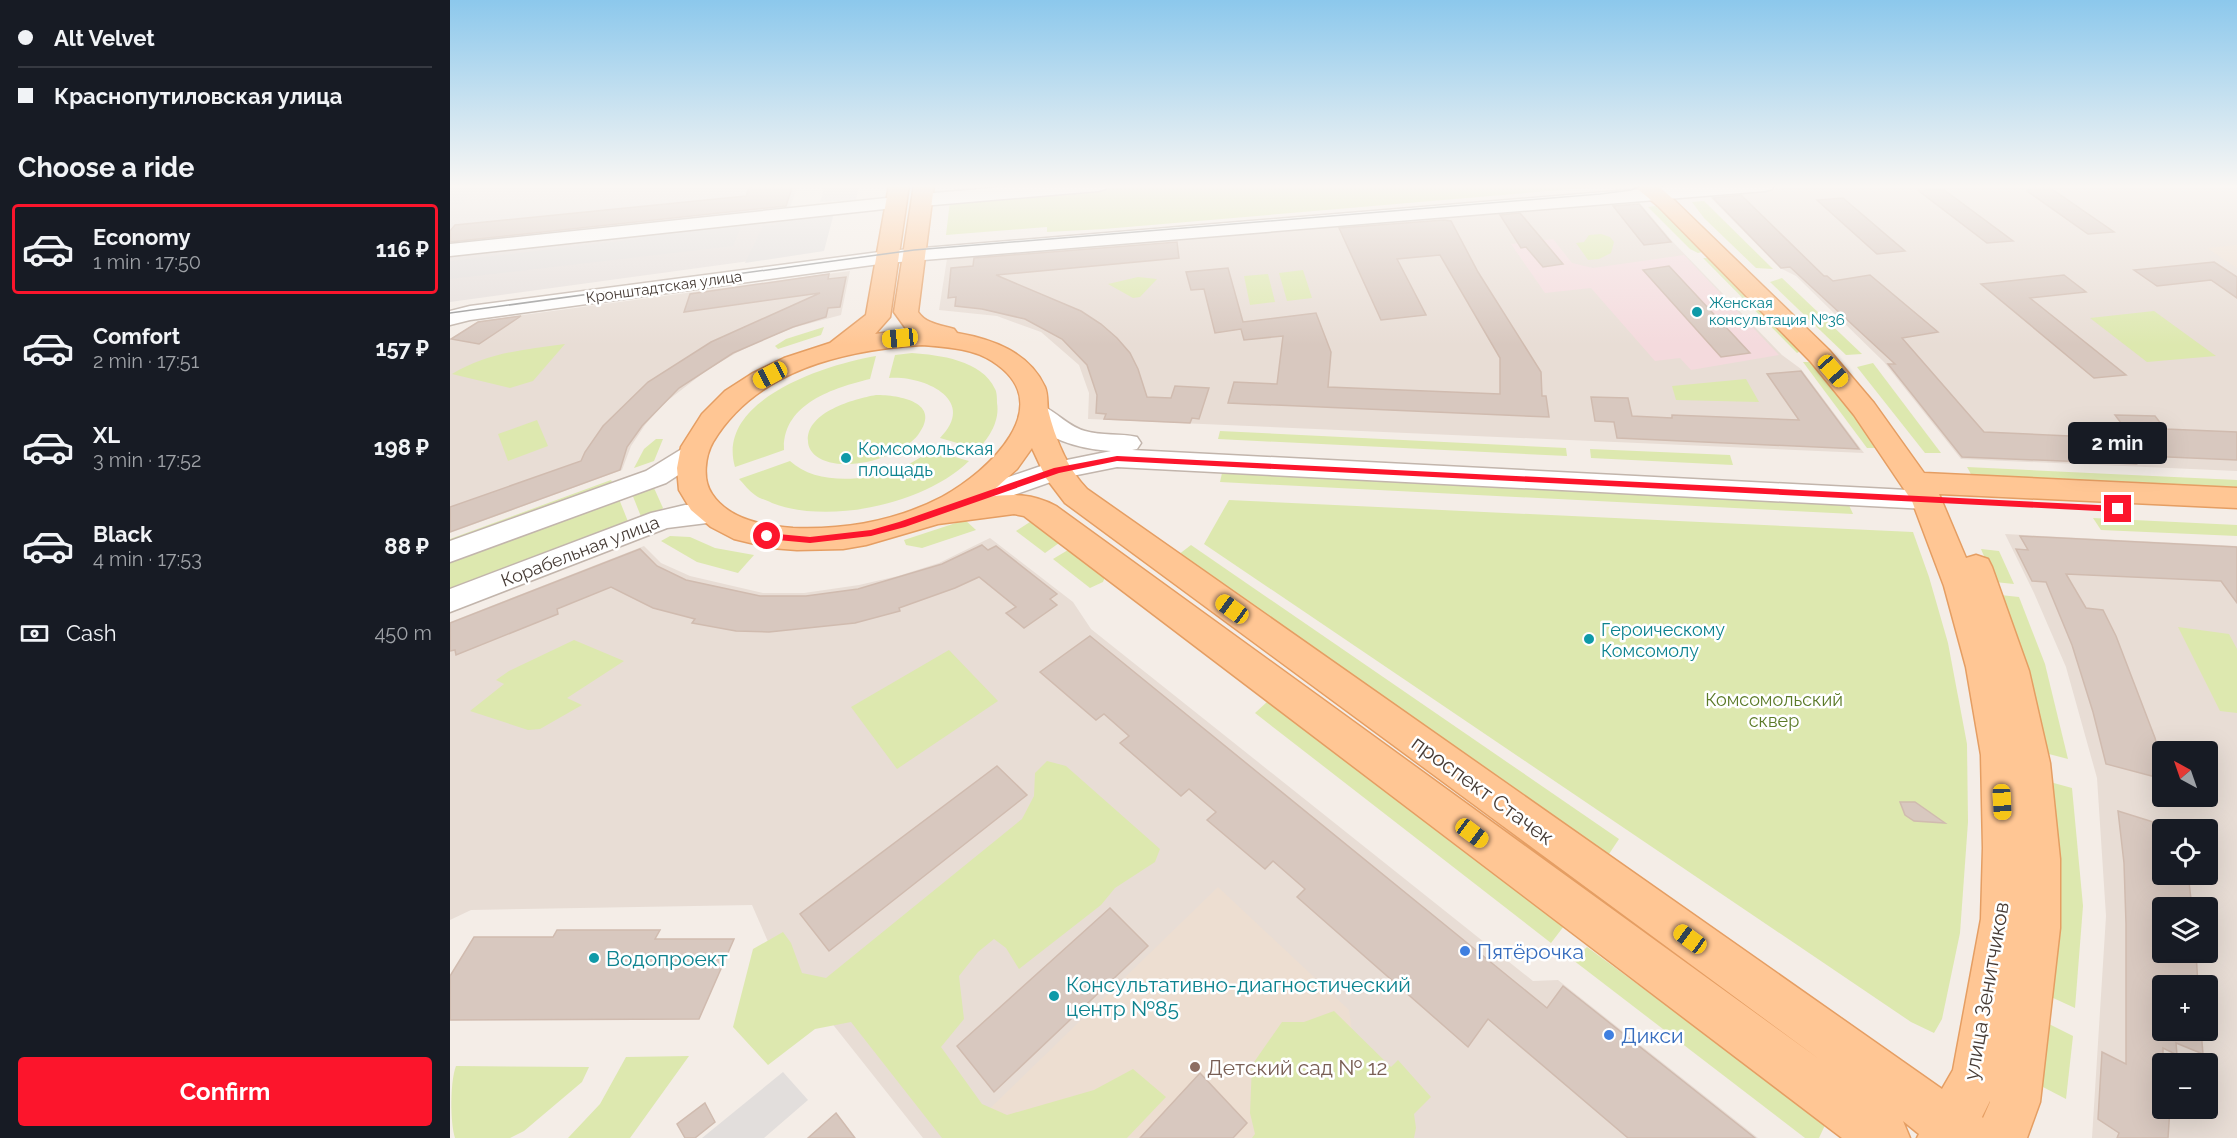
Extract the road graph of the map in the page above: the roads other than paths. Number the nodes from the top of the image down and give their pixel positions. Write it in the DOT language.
graph roads {
  1 [pos="545,238"];
  2 [pos="890,238"];
  3 [pos="916,238"];
  4 [pos="1105,238"];
  5 [pos="1712,238"];
  6 [pos="450,250"];
  7 [pos="914,255"];
  8 [pos="887,257"];
  9 [pos="450,318"];
  10 [pos="963,341"];
  11 [pos="830,350"];
  12 [pos="1035,411"];
  13 [pos="694,453"];
  14 [pos="1057,470"];
  15 [pos="1933,492"];
  16 [pos="2237,498"];
  17 [pos="713,514"];
  18 [pos="931,514"];
  19 [pos="2237,515"];
  20 [pos="450,552"];
  21 [pos="450,601"];
  22 [pos="1954,1134"];
  23 [pos="1884,1138"];
  24 [pos="2001,1138"];
  1 -- 6 [label="street"];
  2 -- 8 [label="main road"];
  3 -- 7 [label="main road"];
  4 -- 7 [label="street, Кронштадтская улица"];
  5 -- 15 [label="main road"];
  7 -- 8 [label="street, Кронштадтская улица"];
  7 -- 10 [label="main road"];
  8 -- 9 [label="street, Кронштадтская улица"];
  8 -- 11 [label="main road"];
  10 -- 11 [label="main road"];
  10 -- 12 [label="main road"];
  11 -- 13 [label="main road"];
  12 -- 14 [label="main road, проспект Стачек"];
  12 -- 15 [label="street"];
  12 -- 18 [label="main road"];
  13 -- 17 [label="main road"];
  13 -- 20 [label="street"];
  14 -- 15 [label="street"];
  14 -- 18 [label="street"];
  14 -- 22 [label="main road, проспект Стачек"];
  15 -- 16 [label="main road"];
  15 -- 19 [label="main road"];
  15 -- 22 [label="main road, улица Зенитчиков"];
  15 -- 24 [label="main road, улица Зенитчиков"];
  17 -- 18 [label="main road"];
  17 -- 21 [label="street, Корабельная улица"];
  18 -- 23 [label="main road"];
}
